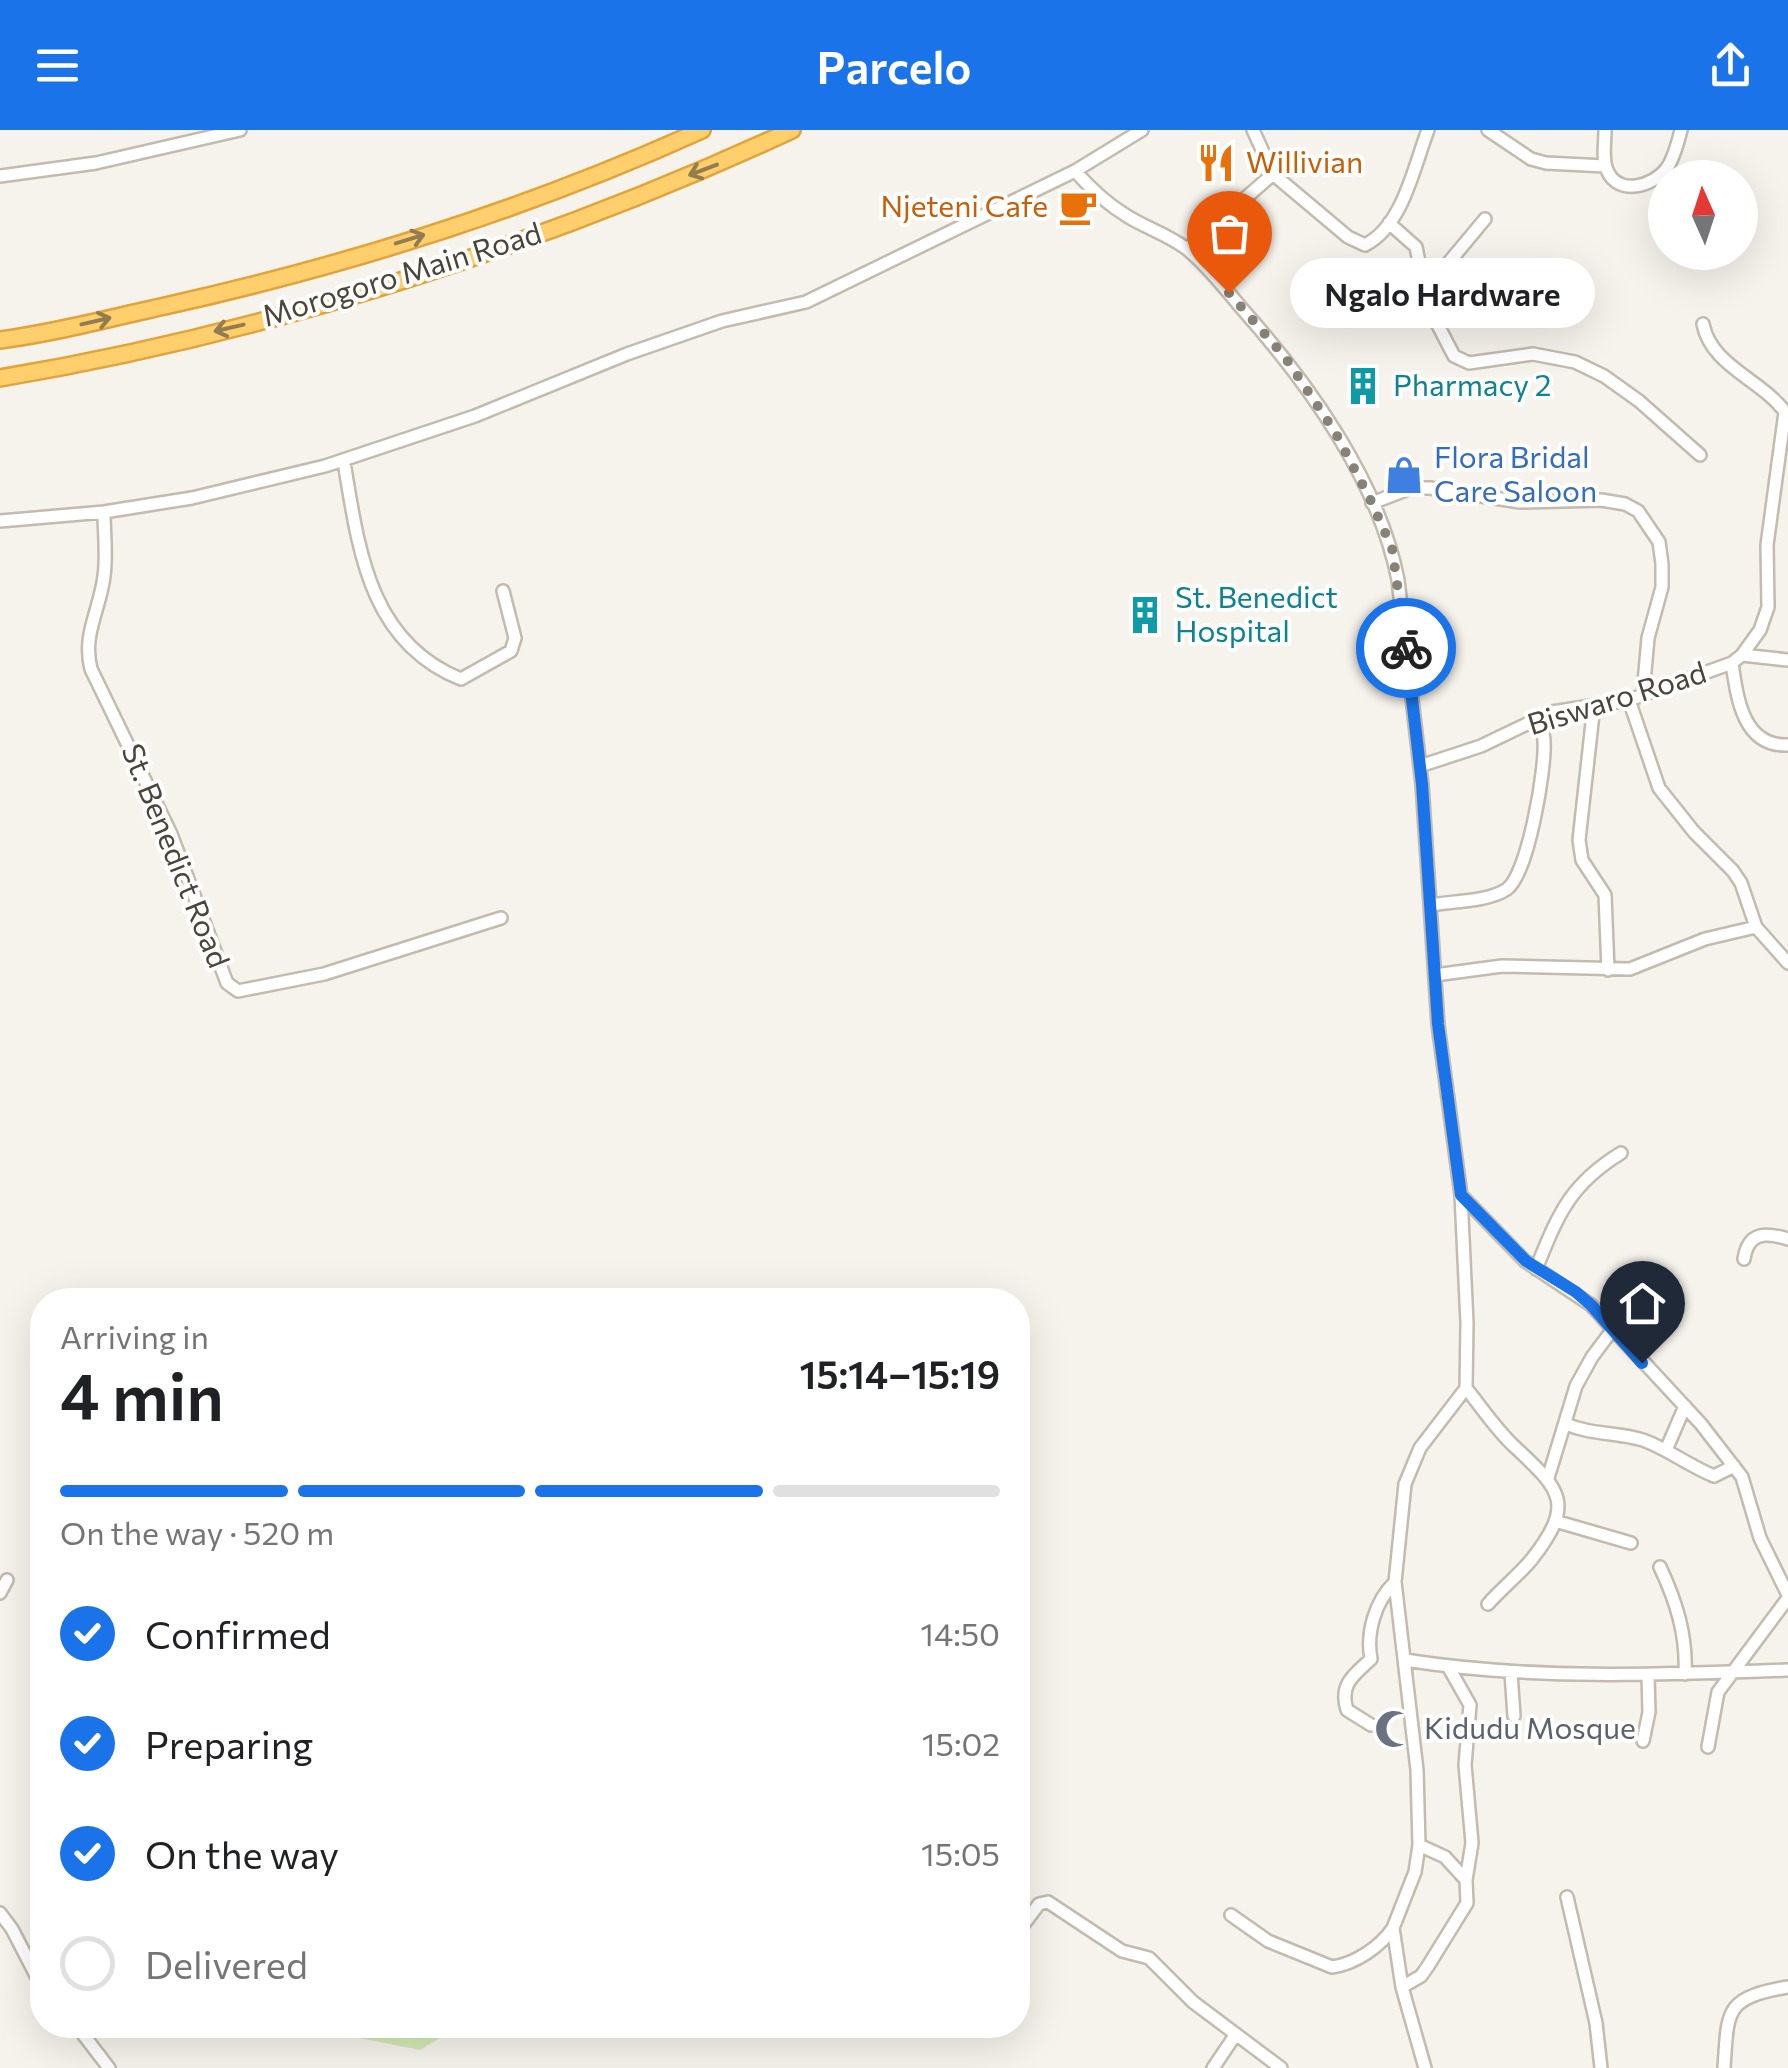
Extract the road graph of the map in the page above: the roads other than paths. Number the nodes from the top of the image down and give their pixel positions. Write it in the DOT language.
graph roads {
  1 [pos="240,130"];
  2 [pos="702,130"];
  3 [pos="792,130"];
  4 [pos="1142,130"];
  5 [pos="1253,130"];
  6 [pos="1428,130"];
  7 [pos="1488,130"];
  8 [pos="1605,130"];
  9 [pos="1681,130"];
  10 [pos="1605,166"];
  11 [pos="1075,171"];
  12 [pos="1273,174"];
  13 [pos="0,176"];
  14 [pos="1485,219"];
  15 [pos="1389,222"];
  16 [pos="1187,249"];
  17 [pos="1422,282"];
  18 [pos="1703,324"];
  19 [pos="0,340"];
  20 [pos="0,378"];
  21 [pos="1700,456"];
  22 [pos="345,468"];
  23 [pos="1372,503"];
  24 [pos="104,512"];
  25 [pos="0,521"];
  26 [pos="502,591"];
  27 [pos="1737,659"];
  28 [pos="1788,660"];
  29 [pos="1643,694"];
  30 [pos="1629,700"];
  31 [pos="1594,704"];
  32 [pos="1539,719"];
  33 [pos="1788,745"];
  34 [pos="1420,766"];
  35 [pos="1431,905"];
  36 [pos="501,918"];
  37 [pos="1756,927"];
  38 [pos="1788,963"];
  39 [pos="1608,970"];
  40 [pos="1435,975"];
  41 [pos="1622,1153"];
  42 [pos="1461,1195"];
  43 [pos="1788,1239"];
  44 [pos="1744,1259"];
  45 [pos="1536,1269"];
  46 [pos="1614,1329"];
  47 [pos="1466,1388"];
  48 [pos="1685,1406"];
  49 [pos="1566,1424"];
  50 [pos="1666,1450"];
  51 [pos="1734,1466"];
  52 [pos="1548,1478"];
  53 [pos="1554,1521"];
  54 [pos="1631,1543"];
  55 [pos="1660,1567"];
  56 [pos="7,1580"];
  57 [pos="1395,1582"];
  58 [pos="0,1592"];
  59 [pos="1788,1597"];
  60 [pos="1488,1604"];
  61 [pos="1405,1660"];
  62 [pos="1449,1668"];
  63 [pos="1788,1670"];
  64 [pos="1732,1672"];
  65 [pos="1511,1673"];
  66 [pos="1685,1674"];
  67 [pos="1648,1676"];
  68 [pos="1514,1716"];
  69 [pos="1370,1725"];
  70 [pos="1643,1741"];
  71 [pos="1708,1747"];
  72 [pos="1419,1845"];
  73 [pos="1466,1880"];
  74 [pos="1567,1897"];
  75 [pos="0,1913"];
  76 [pos="1231,1915"];
  77 [pos="1030,1916"];
  78 [pos="1393,1928"];
  79 [pos="30,1964"];
  80 [pos="1402,1987"];
  81 [pos="1788,1987"];
  82 [pos="1236,2034"];
  83 [pos="86,2038"];
  84 [pos="108,2068"];
  85 [pos="1213,2068"];
  86 [pos="1281,2068"];
  87 [pos="1425,2068"];
  88 [pos="1602,2068"];
  89 [pos="1724,2068"];
  1 -- 13 [label="street"];
  19 -- 2 [label="highway, Morogoro Main Road, one-way"];
  3 -- 20 [label="highway, Morogoro Main Road, one-way"];
  4 -- 11 [label="street"];
  5 -- 12 [label="street"];
  6 -- 15 [label="street"];
  7 -- 10 [label="street"];
  8 -- 10 [label="street"];
  9 -- 10 [label="street"];
  11 -- 16 [label="street"];
  11 -- 24 [label="street"];
  12 -- 15 [label="street"];
  12 -- 16 [label="street"];
  14 -- 17 [label="street"];
  15 -- 17 [label="street"];
  16 -- 23 [label="street"];
  17 -- 21 [label="street"];
  18 -- 27 [label="street, Biswaro Road"];
  22 -- 26 [label="street"];
  23 -- 29 [label="street"];
  23 -- 34 [label="street"];
  24 -- 25 [label="street"];
  24 -- 36 [label="street, St. Benedict Road"];
  27 -- 28 [label="street"];
  27 -- 29 [label="street, Biswaro Road"];
  27 -- 33 [label="street"];
  29 -- 30 [label="street, Biswaro Road"];
  30 -- 31 [label="street, Biswaro Road"];
  30 -- 37 [label="street"];
  31 -- 32 [label="street, Biswaro Road"];
  31 -- 39 [label="street"];
  32 -- 34 [label="street, Biswaro Road"];
  32 -- 35 [label="street"];
  34 -- 35 [label="street"];
  35 -- 40 [label="street"];
  37 -- 38 [label="street"];
  37 -- 39 [label="street"];
  39 -- 40 [label="street"];
  40 -- 42 [label="street"];
  41 -- 45 [label="street"];
  42 -- 45 [label="street"];
  42 -- 47 [label="street"];
  43 -- 44 [label="street"];
  45 -- 46 [label="street"];
  46 -- 48 [label="street"];
  46 -- 49 [label="street"];
  47 -- 52 [label="street"];
  47 -- 57 [label="street"];
  48 -- 50 [label="street"];
  48 -- 51 [label="street"];
  49 -- 50 [label="street"];
  49 -- 52 [label="street"];
  50 -- 51 [label="street"];
  51 -- 59 [label="street"];
  52 -- 53 [label="street"];
  53 -- 54 [label="street"];
  53 -- 60 [label="street"];
  55 -- 66 [label="street"];
  56 -- 58 [label="street"];
  57 -- 61 [label="street"];
  57 -- 69 [label="street"];
  59 -- 64 [label="street"];
  61 -- 62 [label="street"];
  61 -- 72 [label="street"];
  62 -- 65 [label="street"];
  62 -- 73 [label="street"];
  63 -- 64 [label="street"];
  64 -- 66 [label="street"];
  64 -- 71 [label="street"];
  65 -- 67 [label="street"];
  65 -- 68 [label="street"];
  66 -- 67 [label="street"];
  67 -- 70 [label="street"];
  72 -- 73 [label="street"];
  72 -- 78 [label="street"];
  73 -- 80 [label="street"];
  74 -- 88 [label="street"];
  75 -- 79 [label="street"];
  76 -- 78 [label="street"];
  77 -- 82 [label="street"];
  78 -- 80 [label="street"];
  80 -- 87 [label="street"];
  81 -- 89 [label="street"];
  82 -- 85 [label="street"];
  82 -- 86 [label="street"];
  83 -- 84 [label="street"];
}
